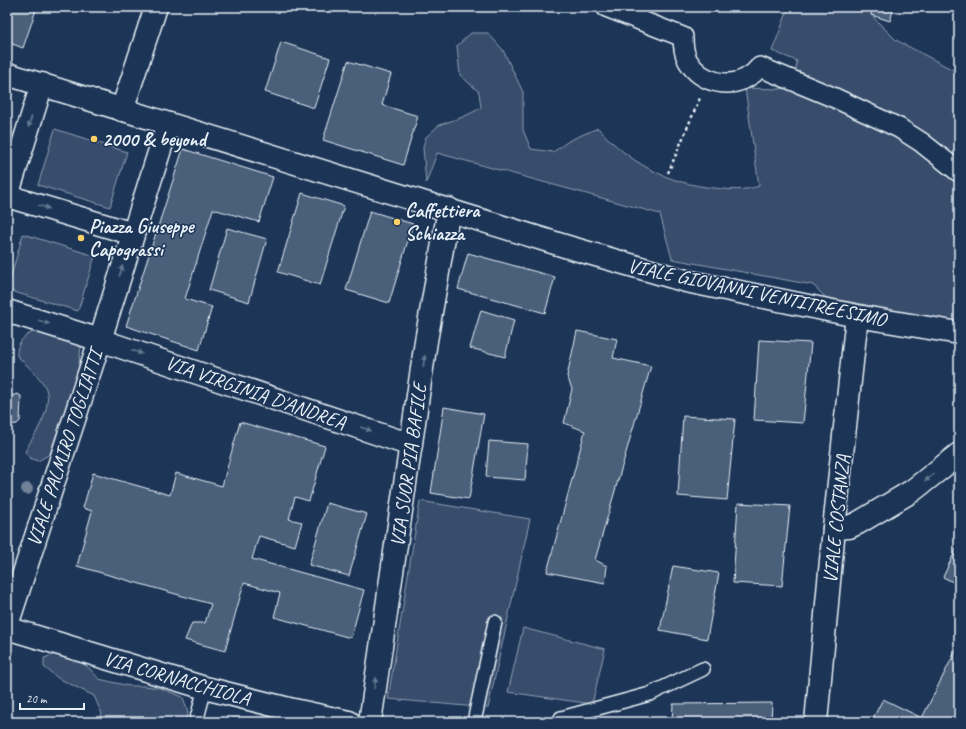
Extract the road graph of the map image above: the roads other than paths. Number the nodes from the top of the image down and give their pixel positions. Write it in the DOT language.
graph roads {
  1 [pos="156,7"];
  2 [pos="606,7"];
  3 [pos="7,74"];
  4 [pos="42,84"];
  5 [pos="122,110"];
  6 [pos="168,124"];
  7 [pos="959,172"];
  8 [pos="7,196"];
  9 [pos="449,209"];
  10 [pos="132,234"];
  11 [pos="7,311"];
  12 [pos="857,316"];
  13 [pos="959,333"];
  14 [pos="100,340"];
  15 [pos="412,445"];
  16 [pos="959,454"];
  17 [pos="834,528"];
  18 [pos="494,622"];
  19 [pos="7,627"];
  20 [pos="703,669"];
  21 [pos="205,688"];
  22 [pos="196,722"];
  23 [pos="349,722"];
  24 [pos="370,722"];
  25 [pos="474,722"];
  26 [pos="560,722"];
  27 [pos="816,722"];
  1 -- 5 [label="street"];
  2 -- 7 [label="street"];
  3 -- 4 [label="street, VIALE GIOVANNI VENTITREESIMO"];
  4 -- 5 [label="street, VIALE GIOVANNI VENTITREESIMO"];
  4 -- 8 [label="street, one-way"];
  5 -- 6 [label="street, VIALE GIOVANNI VENTITREESIMO"];
  6 -- 9 [label="street, VIALE GIOVANNI VENTITREESIMO"];
  6 -- 10 [label="street"];
  8 -- 10 [label="street, one-way"];
  9 -- 12 [label="street, VIALE GIOVANNI VENTITREESIMO"];
  15 -- 9 [label="street, VIA SUOR PIA BAFILE, one-way"];
  14 -- 10 [label="street, one-way"];
  11 -- 14 [label="street, one-way"];
  12 -- 13 [label="street, VIALE GIOVANNI VENTITREESIMO"];
  12 -- 17 [label="street, VIALE COSTANZA"];
  14 -- 15 [label="street, VIA VIRGINIA D'ANDREA, one-way"];
  14 -- 19 [label="street, VIALE PALMIRO TOGLIATTI"];
  24 -- 15 [label="street, VIA SUOR PIA BAFILE, one-way"];
  16 -- 17 [label="street, one-way"];
  17 -- 27 [label="street, VIALE COSTANZA"];
  18 -- 25 [label="lane"];
  19 -- 21 [label="street, VIA CORNACCHIOLA"];
  20 -- 26 [label="lane"];
  21 -- 22 [label="lane"];
  21 -- 23 [label="street, VIA CORNACCHIOLA"];
}
